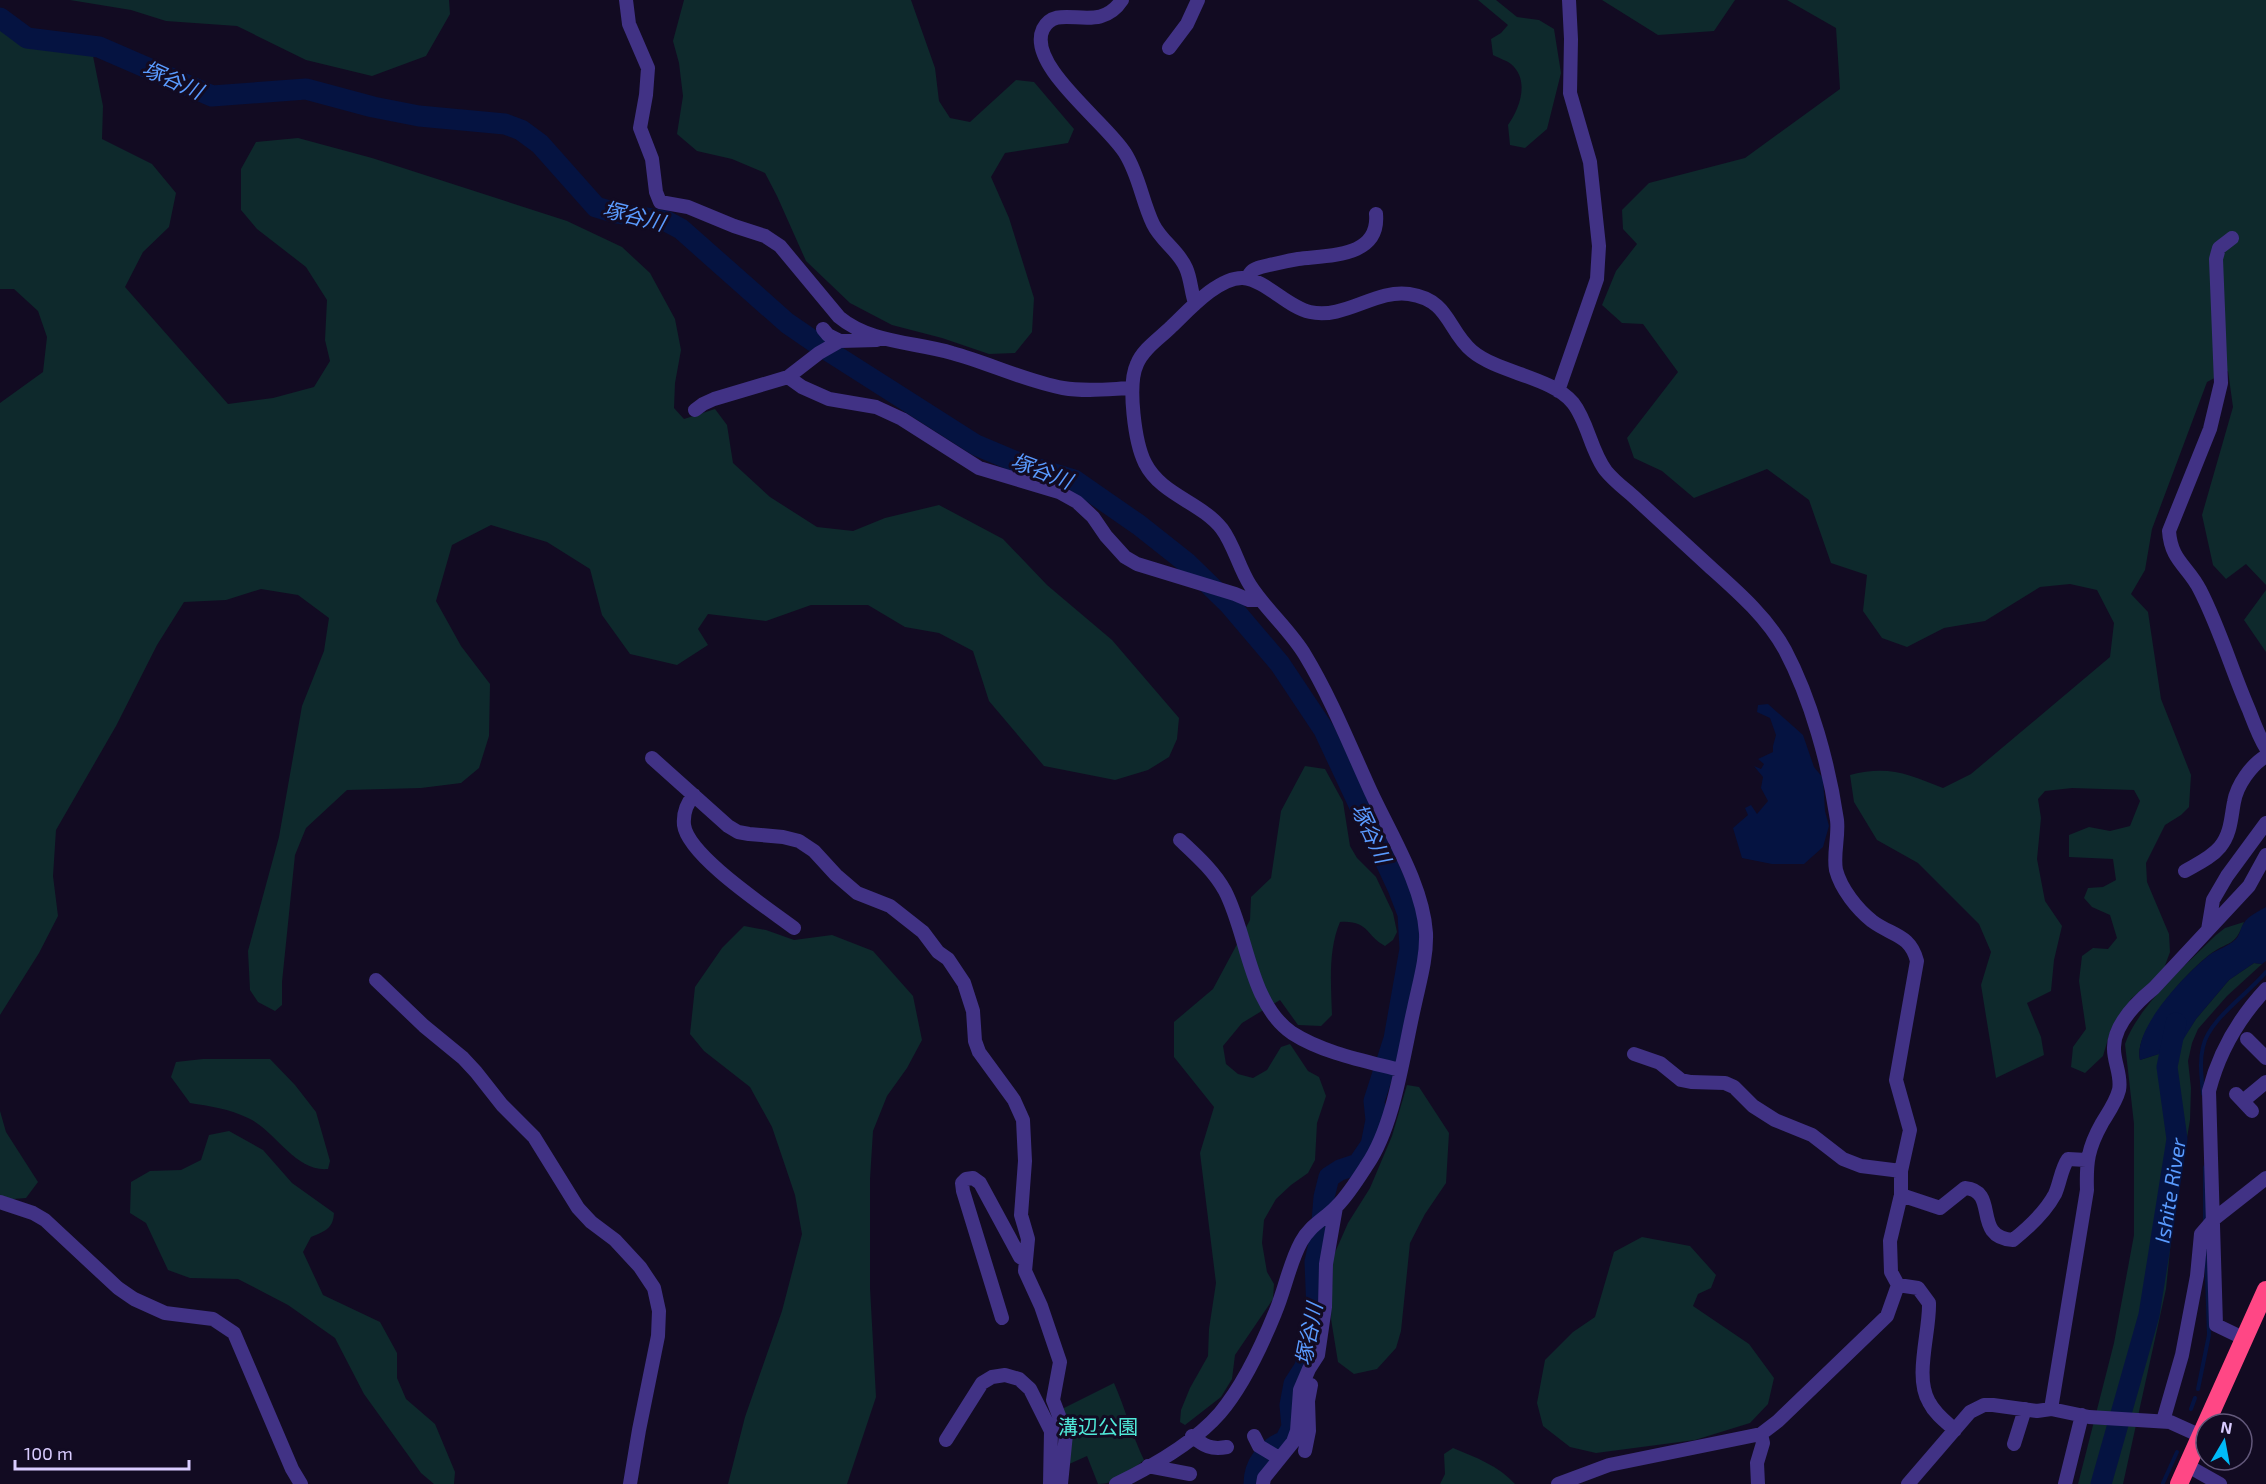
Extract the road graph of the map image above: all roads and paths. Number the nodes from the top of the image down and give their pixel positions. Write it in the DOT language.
graph roads {
  1 [pos="626,0"];
  2 [pos="1134,0"];
  3 [pos="1198,0"];
  4 [pos="1569,0"];
  5 [pos="1120,3"];
  6 [pos="1169,48"];
  7 [pos="1376,214"];
  8 [pos="2232,238"];
  9 [pos="1248,278"];
  10 [pos="1195,303"];
  11 [pos="823,329"];
  12 [pos="884,338"];
  13 [pos="829,347"];
  14 [pos="789,377"];
  15 [pos="1132,388"];
  16 [pos="1558,391"];
  17 [pos="695,410"];
  18 [pos="1261,600"];
  19 [pos="2266,748"];
  20 [pos="2266,756"];
  21 [pos="652,758"];
  22 [pos="694,795"];
  23 [pos="2266,824"];
  24 [pos="1180,840"];
  25 [pos="2266,855"];
  26 [pos="2185,871"];
  27 [pos="794,928"];
  28 [pos="2208,932"];
  29 [pos="376,980"];
  30 [pos="2266,989"];
  31 [pos="2247,1039"];
  32 [pos="1634,1054"];
  33 [pos="2266,1058"];
  34 [pos="1397,1069"];
  35 [pos="2266,1082"];
  36 [pos="2244,1102"];
  37 [pos="2086,1160"];
  38 [pos="1901,1171"];
  39 [pos="2266,1178"];
  40 [pos="1901,1195"];
  41 [pos="0,1202"];
  42 [pos="1334,1209"];
  43 [pos="2214,1219"];
  44 [pos="1026,1261"];
  45 [pos="1899,1285"];
  46 [pos="2266,1290"];
  47 [pos="1002,1318"];
  48 [pos="2243,1338"];
  49 [pos="1318,1354"];
  50 [pos="2025,1409"];
  51 [pos="2051,1409"];
  52 [pos="2211,1412"];
  53 [pos="2086,1416"];
  54 [pos="2163,1421"];
  55 [pos="1955,1430"];
  56 [pos="2194,1433"];
  57 [pos="1761,1434"];
  58 [pos="1192,1436"];
  59 [pos="1254,1436"];
  60 [pos="946,1440"];
  61 [pos="2014,1444"];
  62 [pos="1227,1447"];
  63 [pos="1305,1451"];
  64 [pos="1271,1454"];
  65 [pos="1190,1474"];
  66 [pos="2197,1474"];
  67 [pos="1143,1475"];
  68 [pos="1567,1482"];
  69 [pos="302,1484"];
  70 [pos="630,1484"];
  71 [pos="1050,1484"];
  72 [pos="1061,1484"];
  73 [pos="1116,1484"];
  74 [pos="1263,1484"];
  75 [pos="1758,1484"];
  76 [pos="1908,1484"];
  77 [pos="2065,1484"];
  78 [pos="2179,1484"];
  79 [pos="2220,1484"];
  1 -- 12 [label="street"];
  2 -- 5 [label="street"];
  3 -- 6 [label="street"];
  4 -- 16 [label="street"];
  5 -- 10 [label="street"];
  7 -- 9 [label="street"];
  8 -- 19 [label="street"];
  9 -- 10 [label="street"];
  9 -- 16 [label="street"];
  10 -- 15 [label="street"];
  11 -- 13 [label="street"];
  12 -- 13 [label="street"];
  12 -- 15 [label="street"];
  13 -- 14 [label="street"];
  14 -- 17 [label="street"];
  14 -- 18 [label="street"];
  15 -- 18 [label="street"];
  16 -- 38 [label="street"];
  18 -- 34 [label="street"];
  20 -- 26 [label="street"];
  21 -- 22 [label="street"];
  22 -- 27 [label="street"];
  22 -- 44 [label="street"];
  23 -- 28 [label="street"];
  24 -- 34 [label="street"];
  25 -- 28 [label="street"];
  28 -- 37 [label="street"];
  29 -- 70 [label="street"];
  30 -- 43 [label="street"];
  31 -- 33 [label="street"];
  32 -- 38 [label="street"];
  34 -- 42 [label="street"];
  35 -- 36 [label="street"];
  37 -- 40 [label="street"];
  37 -- 51 [label="street"];
  38 -- 40 [label="street"];
  39 -- 43 [label="street"];
  40 -- 45 [label="street"];
  41 -- 69 [label="street"];
  42 -- 49 [label="street"];
  42 -- 58 [label="street"];
  43 -- 48 [label="street"];
  43 -- 54 [label="street"];
  44 -- 47 [label="street"];
  44 -- 72 [label="street"];
  45 -- 55 [label="street"];
  45 -- 57 [label="street"];
  46 -- 48 [label="highway"];
  48 -- 52 [label="highway"];
  49 -- 63 [label="street"];
  49 -- 64 [label="street"];
  50 -- 51 [label="street"];
  50 -- 55 [label="street"];
  50 -- 61 [label="street"];
  51 -- 53 [label="street"];
  53 -- 54 [label="street"];
  53 -- 77 [label="street"];
  54 -- 56 [label="street"];
  55 -- 76 [label="street"];
  57 -- 68 [label="street"];
  57 -- 75 [label="street"];
  58 -- 62 [label="street"];
  58 -- 67 [label="street"];
  59 -- 64 [label="street"];
  60 -- 71 [label="street"];
  64 -- 74 [label="street"];
  65 -- 67 [label="street"];
  66 -- 78 [label="highway"];
  66 -- 79 [label="street"];
  67 -- 73 [label="street"];
}
